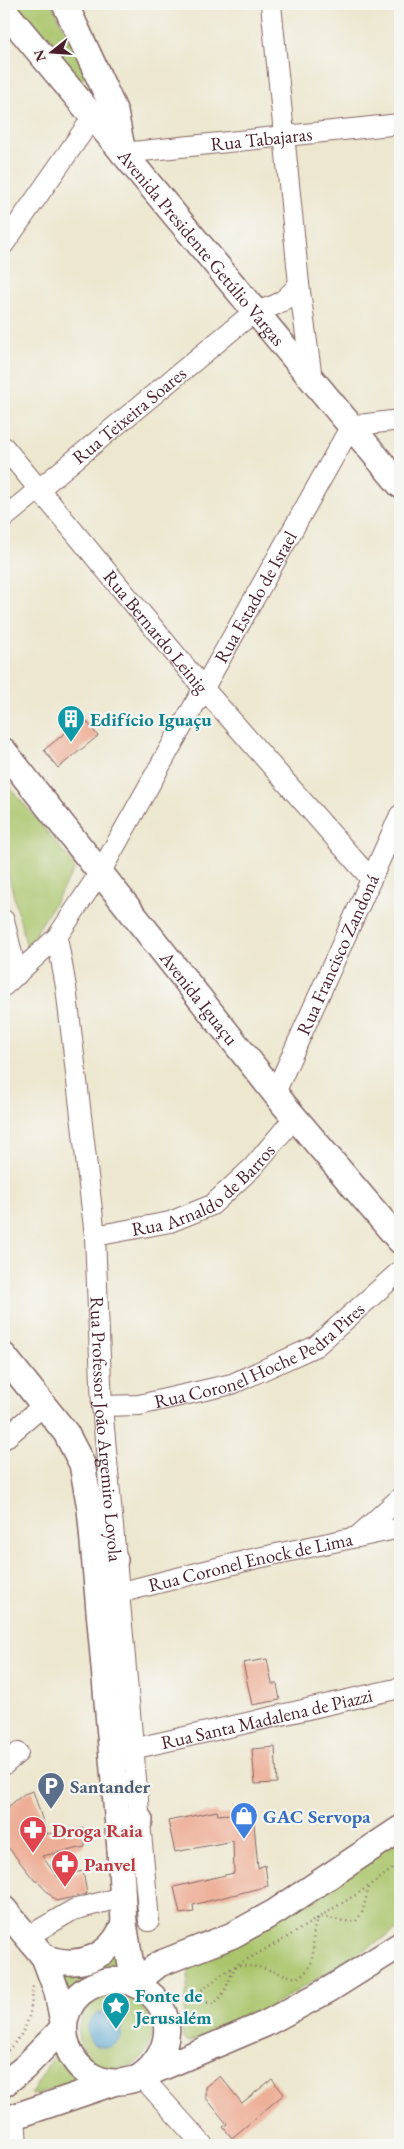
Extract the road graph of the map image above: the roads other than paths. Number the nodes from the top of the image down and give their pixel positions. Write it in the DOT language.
graph roads {
  1 [pos="65,4"];
  2 [pos="271,4"];
  3 [pos="4,10"];
  4 [pos="107,93"];
  5 [pos="93,117"];
  6 [pos="400,124"];
  7 [pos="284,135"];
  8 [pos="123,153"];
  9 [pos="4,244"];
  10 [pos="299,284"];
  11 [pos="254,311"];
  12 [pos="312,379"];
  13 [pos="400,420"];
  14 [pos="351,426"];
  15 [pos="4,447"];
  16 [pos="400,485"];
  17 [pos="38,488"];
  18 [pos="4,518"];
  19 [pos="204,689"];
  20 [pos="4,751"];
  21 [pos="400,815"];
  22 [pos="101,871"];
  23 [pos="371,879"];
  24 [pos="4,920"];
  25 [pos="57,937"];
  26 [pos="10,981"];
  27 [pos="275,1093"];
  28 [pos="295,1117"];
  29 [pos="95,1236"];
  30 [pos="400,1242"];
  31 [pos="400,1271"];
  32 [pos="4,1356"];
  33 [pos="44,1405"];
  34 [pos="102,1406"];
  35 [pos="4,1439"];
  36 [pos="400,1498"];
  37 [pos="90,1508"];
  38 [pos="400,1528"];
  39 [pos="357,1537"];
  40 [pos="114,1560"];
  41 [pos="118,1593"];
  42 [pos="400,1688"];
  43 [pos="132,1749"];
  44 [pos="140,1820"];
  45 [pos="400,1829"];
  46 [pos="120,1849"];
  47 [pos="122,1897"];
  48 [pos="4,1909"];
  49 [pos="149,1921"];
  50 [pos="124,1923"];
  51 [pos="27,1937"];
  52 [pos="400,1945"];
  53 [pos="130,1958"];
  54 [pos="159,1964"];
  55 [pos="39,1967"];
  56 [pos="134,1984"];
  57 [pos="64,2027"];
  58 [pos="32,2058"];
  59 [pos="141,2076"];
  60 [pos="113,2083"];
  61 [pos="4,2084"];
  62 [pos="9,2118"];
  63 [pos="16,2145"];
  64 [pos="202,2145"];
  1 -- 4 [label="main road"];
  2 -- 7 [label="street"];
  3 -- 5 [label="main road, Avenida Presidente Getúlio Vargas"];
  4 -- 5 [label="main road"];
  4 -- 8 [label="main road"];
  5 -- 8 [label="main road, Avenida Presidente Getúlio Vargas"];
  5 -- 9 [label="street"];
  6 -- 7 [label="street, Rua Tabajaras"];
  7 -- 8 [label="street, Rua Tabajaras"];
  7 -- 10 [label="street"];
  8 -- 11 [label="main road, Avenida Presidente Getúlio Vargas"];
  10 -- 11 [label="street"];
  10 -- 12 [label="street"];
  11 -- 12 [label="main road, Avenida Presidente Getúlio Vargas"];
  11 -- 17 [label="street, Rua Teixeira Soares"];
  12 -- 14 [label="main road, Avenida Presidente Getúlio Vargas"];
  13 -- 14 [label="street"];
  14 -- 16 [label="main road, Avenida Presidente Getúlio Vargas"];
  14 -- 19 [label="street, Rua Estado de Israel"];
  15 -- 17 [label="street, Rua Bernardo Leinig"];
  17 -- 18 [label="street, Rua Teixeira Soares"];
  17 -- 19 [label="street, Rua Bernardo Leinig"];
  19 -- 22 [label="street, Rua Estado de Israel"];
  19 -- 23 [label="street, Rua Bernardo Leinig"];
  20 -- 22 [label="main road, Avenida Iguaçu"];
  21 -- 23 [label="street, Rua Francisco Zandoná"];
  22 -- 25 [label="street, Rua Estado de Israel"];
  22 -- 27 [label="main road, Avenida Iguaçu"];
  23 -- 27 [label="street, Rua Francisco Zandoná"];
  24 -- 26 [label="street"];
  25 -- 26 [label="street, Rua Estado de Israel"];
  25 -- 29 [label="street, Rua Professor João Argemiro Loyola"];
  27 -- 28 [label="main road, Avenida Iguaçu"];
  28 -- 29 [label="street, Rua Arnaldo de Barros"];
  28 -- 30 [label="main road, Avenida Iguaçu"];
  29 -- 34 [label="street, Rua Professor João Argemiro Loyola"];
  31 -- 34 [label="street, Rua Coronel Hoche Pedra Pires"];
  32 -- 33 [label="main road, Rua Professor João Argemiro Loyola"];
  33 -- 35 [label="street"];
  33 -- 37 [label="main road, Rua Professor João Argemiro Loyola"];
  34 -- 40 [label="street, Rua Professor João Argemiro Loyola"];
  36 -- 39 [label="street, Rua Coronel Enock de Lima"];
  37 -- 40 [label="main road"];
  37 -- 46 [label="main road, Rua Professor João Argemiro Loyola"];
  38 -- 39 [label="street"];
  39 -- 41 [label="street, Rua Coronel Enock de Lima"];
  40 -- 41 [label="street, Rua Professor João Argemiro Loyola"];
  41 -- 43 [label="street, Rua Professor João Argemiro Loyola"];
  42 -- 43 [label="street, Rua Santa Madalena de Piazzi"];
  43 -- 44 [label="street, Rua Professor João Argemiro Loyola"];
  44 -- 46 [label="main road"];
  44 -- 49 [label="street, Rua Professor João Argemiro Loyola"];
  45 -- 54 [label="main road"];
  46 -- 47 [label="main road, Rua Professor João Argemiro Loyola"];
  47 -- 50 [label="main road, Rua Professor João Argemiro Loyola"];
  47 -- 51 [label="street"];
  48 -- 51 [label="main road"];
  50 -- 53 [label="main road, Rua Professor João Argemiro Loyola"];
  50 -- 55 [label="main road"];
  51 -- 55 [label="main road"];
  52 -- 59 [label="main road"];
  53 -- 54 [label="main road"];
  53 -- 56 [label="main road, Rua Professor João Argemiro Loyola"];
  54 -- 56 [label="main road"];
  55 -- 57 [label="main road"];
  56 -- 57 [label="main road"];
  56 -- 59 [label="main road"];
  57 -- 58 [label="main road"];
  57 -- 60 [label="main road"];
  58 -- 61 [label="main road"];
  58 -- 62 [label="main road"];
  59 -- 60 [label="main road"];
  59 -- 64 [label="street"];
  60 -- 62 [label="main road"];
  62 -- 63 [label="street"];
}
